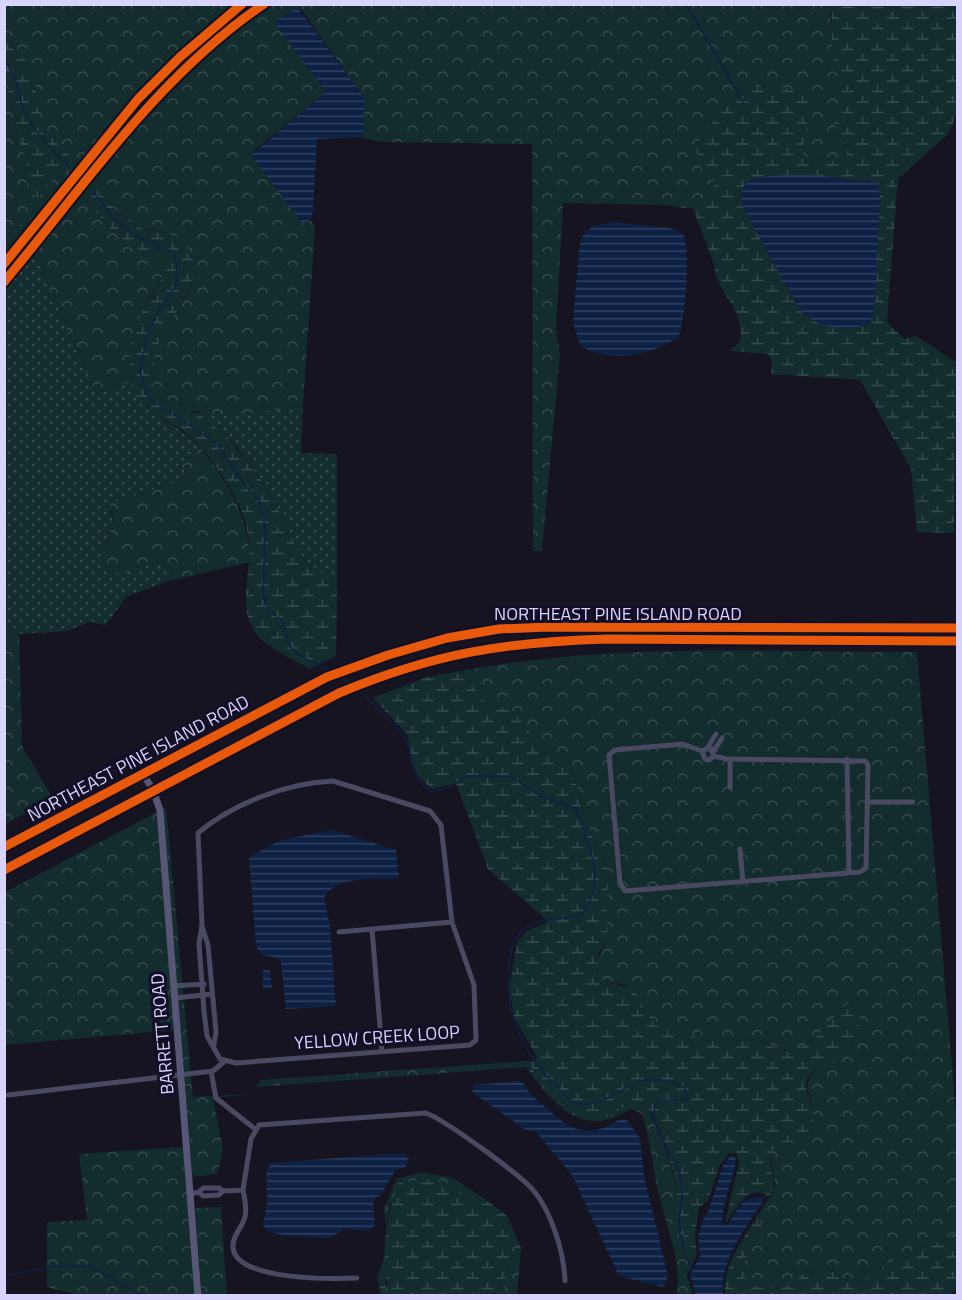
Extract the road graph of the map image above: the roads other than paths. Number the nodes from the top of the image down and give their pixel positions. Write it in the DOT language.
graph roads {
  1 [pos="242,4"];
  2 [pos="264,4"];
  3 [pos="160,77"];
  4 [pos="168,85"];
  5 [pos="4,264"];
  6 [pos="4,282"];
  7 [pos="957,628"];
  8 [pos="656,629"];
  9 [pos="566,640"];
  10 [pos="957,641"];
  11 [pos="716,734"];
  12 [pos="722,738"];
  13 [pos="708,747"];
  14 [pos="702,752"];
  15 [pos="714,753"];
  16 [pos="730,759"];
  17 [pos="847,759"];
  18 [pos="143,774"];
  19 [pos="730,787"];
  20 [pos="153,790"];
  21 [pos="869,802"];
  22 [pos="914,802"];
  23 [pos="4,847"];
  24 [pos="741,849"];
  25 [pos="4,870"];
  26 [pos="849,873"];
  27 [pos="743,882"];
  28 [pos="452,922"];
  29 [pos="202,925"];
  30 [pos="372,929"];
  31 [pos="339,932"];
  32 [pos="200,955"];
  33 [pos="209,955"];
  34 [pos="211,983"];
  35 [pos="202,984"];
  36 [pos="174,986"];
  37 [pos="212,994"];
  38 [pos="203,995"];
  39 [pos="174,998"];
  40 [pos="215,1022"];
  41 [pos="206,1023"];
  42 [pos="214,1045"];
  43 [pos="382,1051"];
  44 [pos="225,1061"];
  45 [pos="211,1071"];
  46 [pos="181,1076"];
  47 [pos="8,1095"];
  48 [pos="255,1128"];
  49 [pos="243,1190"];
  50 [pos="190,1194"];
  51 [pos="357,1278"];
  52 [pos="565,1281"];
  53 [pos="198,1296"];
  1 -- 3 [label="main road"];
  2 -- 4 [label="main road"];
  3 -- 4 [label="main road"];
  3 -- 5 [label="main road"];
  4 -- 6 [label="main road"];
  7 -- 8 [label="main road, NORTHEAST PINE ISLAND ROAD"];
  8 -- 9 [label="main road"];
  8 -- 18 [label="main road, NORTHEAST PINE ISLAND ROAD"];
  9 -- 10 [label="main road, NORTHEAST PINE ISLAND ROAD"];
  9 -- 20 [label="main road, NORTHEAST PINE ISLAND ROAD"];
  11 -- 13 [label="street"];
  12 -- 15 [label="street"];
  13 -- 14 [label="street"];
  13 -- 15 [label="street"];
  14 -- 15 [label="street"];
  14 -- 27 [label="street"];
  15 -- 16 [label="street"];
  16 -- 17 [label="street"];
  16 -- 19 [label="street"];
  17 -- 21 [label="street"];
  17 -- 26 [label="street"];
  18 -- 20 [label="main road, BARRETT ROAD"];
  18 -- 23 [label="main road, NORTHEAST PINE ISLAND ROAD"];
  20 -- 25 [label="main road, NORTHEAST PINE ISLAND ROAD"];
  20 -- 36 [label="main road, BARRETT ROAD"];
  21 -- 22 [label="street"];
  21 -- 26 [label="street"];
  24 -- 27 [label="street"];
  26 -- 27 [label="street"];
  28 -- 29 [label="street, YELLOW CREEK LOOP"];
  28 -- 30 [label="street"];
  28 -- 43 [label="street, YELLOW CREEK LOOP"];
  29 -- 32 [label="street"];
  29 -- 33 [label="street"];
  30 -- 31 [label="street"];
  30 -- 43 [label="street"];
  32 -- 33 [label="street"];
  32 -- 35 [label="street"];
  33 -- 34 [label="street"];
  34 -- 35 [label="street"];
  34 -- 37 [label="street"];
  35 -- 36 [label="street"];
  35 -- 38 [label="street"];
  36 -- 39 [label="main road, BARRETT ROAD"];
  37 -- 38 [label="street"];
  37 -- 40 [label="street"];
  38 -- 39 [label="street"];
  38 -- 41 [label="street"];
  39 -- 46 [label="main road, BARRETT ROAD"];
  40 -- 41 [label="street"];
  40 -- 42 [label="street"];
  41 -- 42 [label="street"];
  42 -- 44 [label="street"];
  43 -- 44 [label="street, YELLOW CREEK LOOP"];
  44 -- 45 [label="street"];
  45 -- 46 [label="street"];
  45 -- 48 [label="street"];
  46 -- 47 [label="street"];
  46 -- 50 [label="main road, BARRETT ROAD"];
  48 -- 49 [label="street"];
  48 -- 52 [label="street"];
  49 -- 50 [label="street"];
  49 -- 51 [label="street"];
  50 -- 53 [label="main road, BARRETT ROAD"];
}
